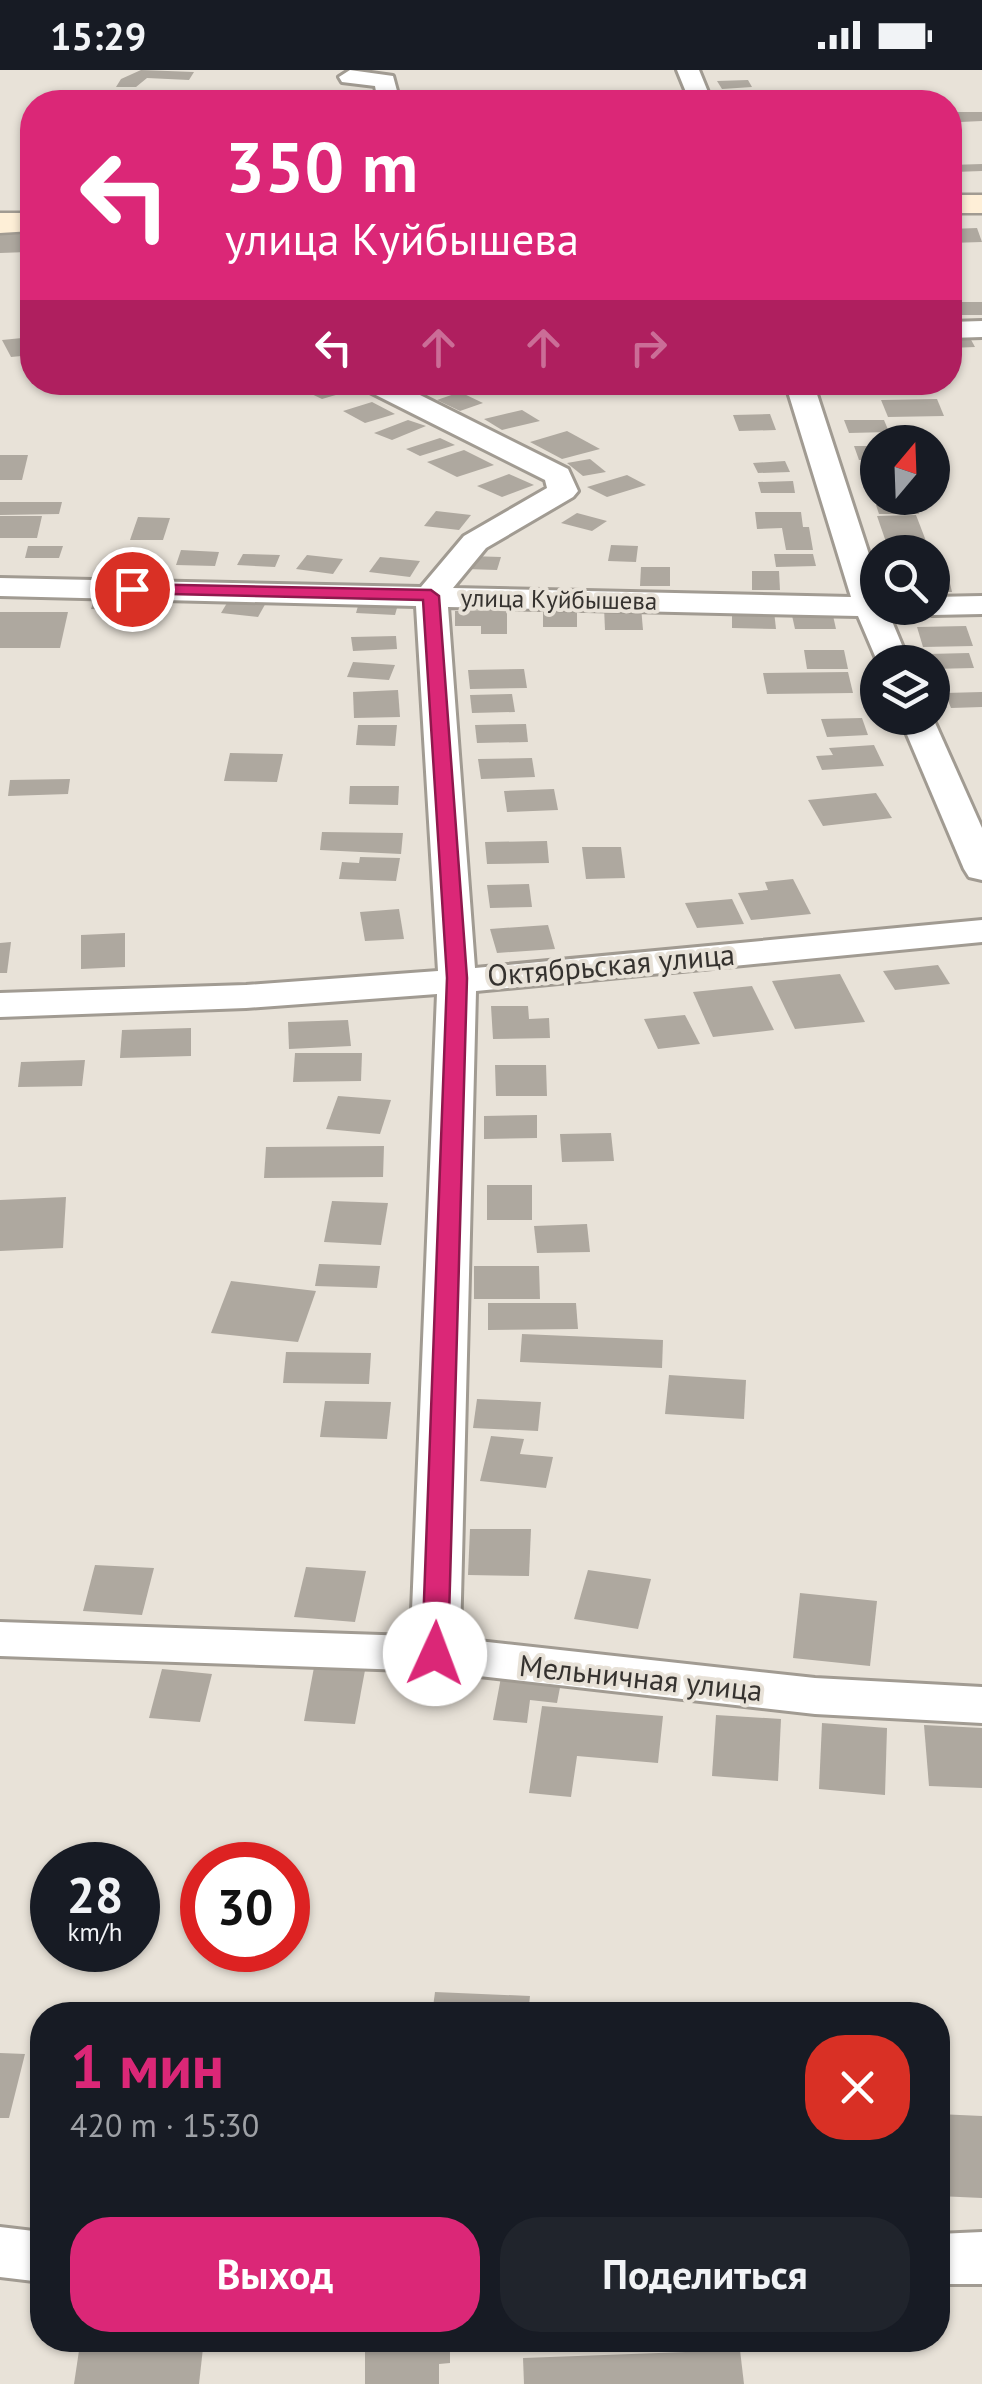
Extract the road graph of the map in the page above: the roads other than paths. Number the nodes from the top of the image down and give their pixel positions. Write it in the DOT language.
graph roads {
  1 [pos="350,76"];
  2 [pos="387,90"];
  3 [pos="398,395"];
  4 [pos="803,395"];
  5 [pos="860,565"];
  6 [pos="0,587"];
  7 [pos="431,596"];
  8 [pos="982,605"];
  9 [pos="950,606"];
  10 [pos="860,607"];
  11 [pos="924,735"];
  12 [pos="982,868"];
  13 [pos="982,931"];
  14 [pos="457,978"];
  15 [pos="0,1005"];
  16 [pos="0,1639"];
  17 [pos="435,1654"];
  18 [pos="982,1706"];
  19 [pos="0,2252"];
  20 [pos="30,2256"];
  21 [pos="982,2258"];
  22 [pos="950,2259"];
  1 -- 2 [label="street"];
  3 -- 7 [label="street"];
  4 -- 5 [label="street"];
  6 -- 7 [label="street, улица Куйбышева"];
  7 -- 10 [label="street, улица Куйбышева"];
  7 -- 14 [label="street"];
  8 -- 9 [label="street"];
  11 -- 12 [label="street"];
  13 -- 14 [label="street, Октябрьская улица"];
  14 -- 15 [label="street, Октябрьская улица"];
  14 -- 17 [label="street"];
  16 -- 17 [label="street, Мельничная улица"];
  17 -- 18 [label="street, Мельничная улица"];
  19 -- 20 [label="street"];
  21 -- 22 [label="street"];
}
